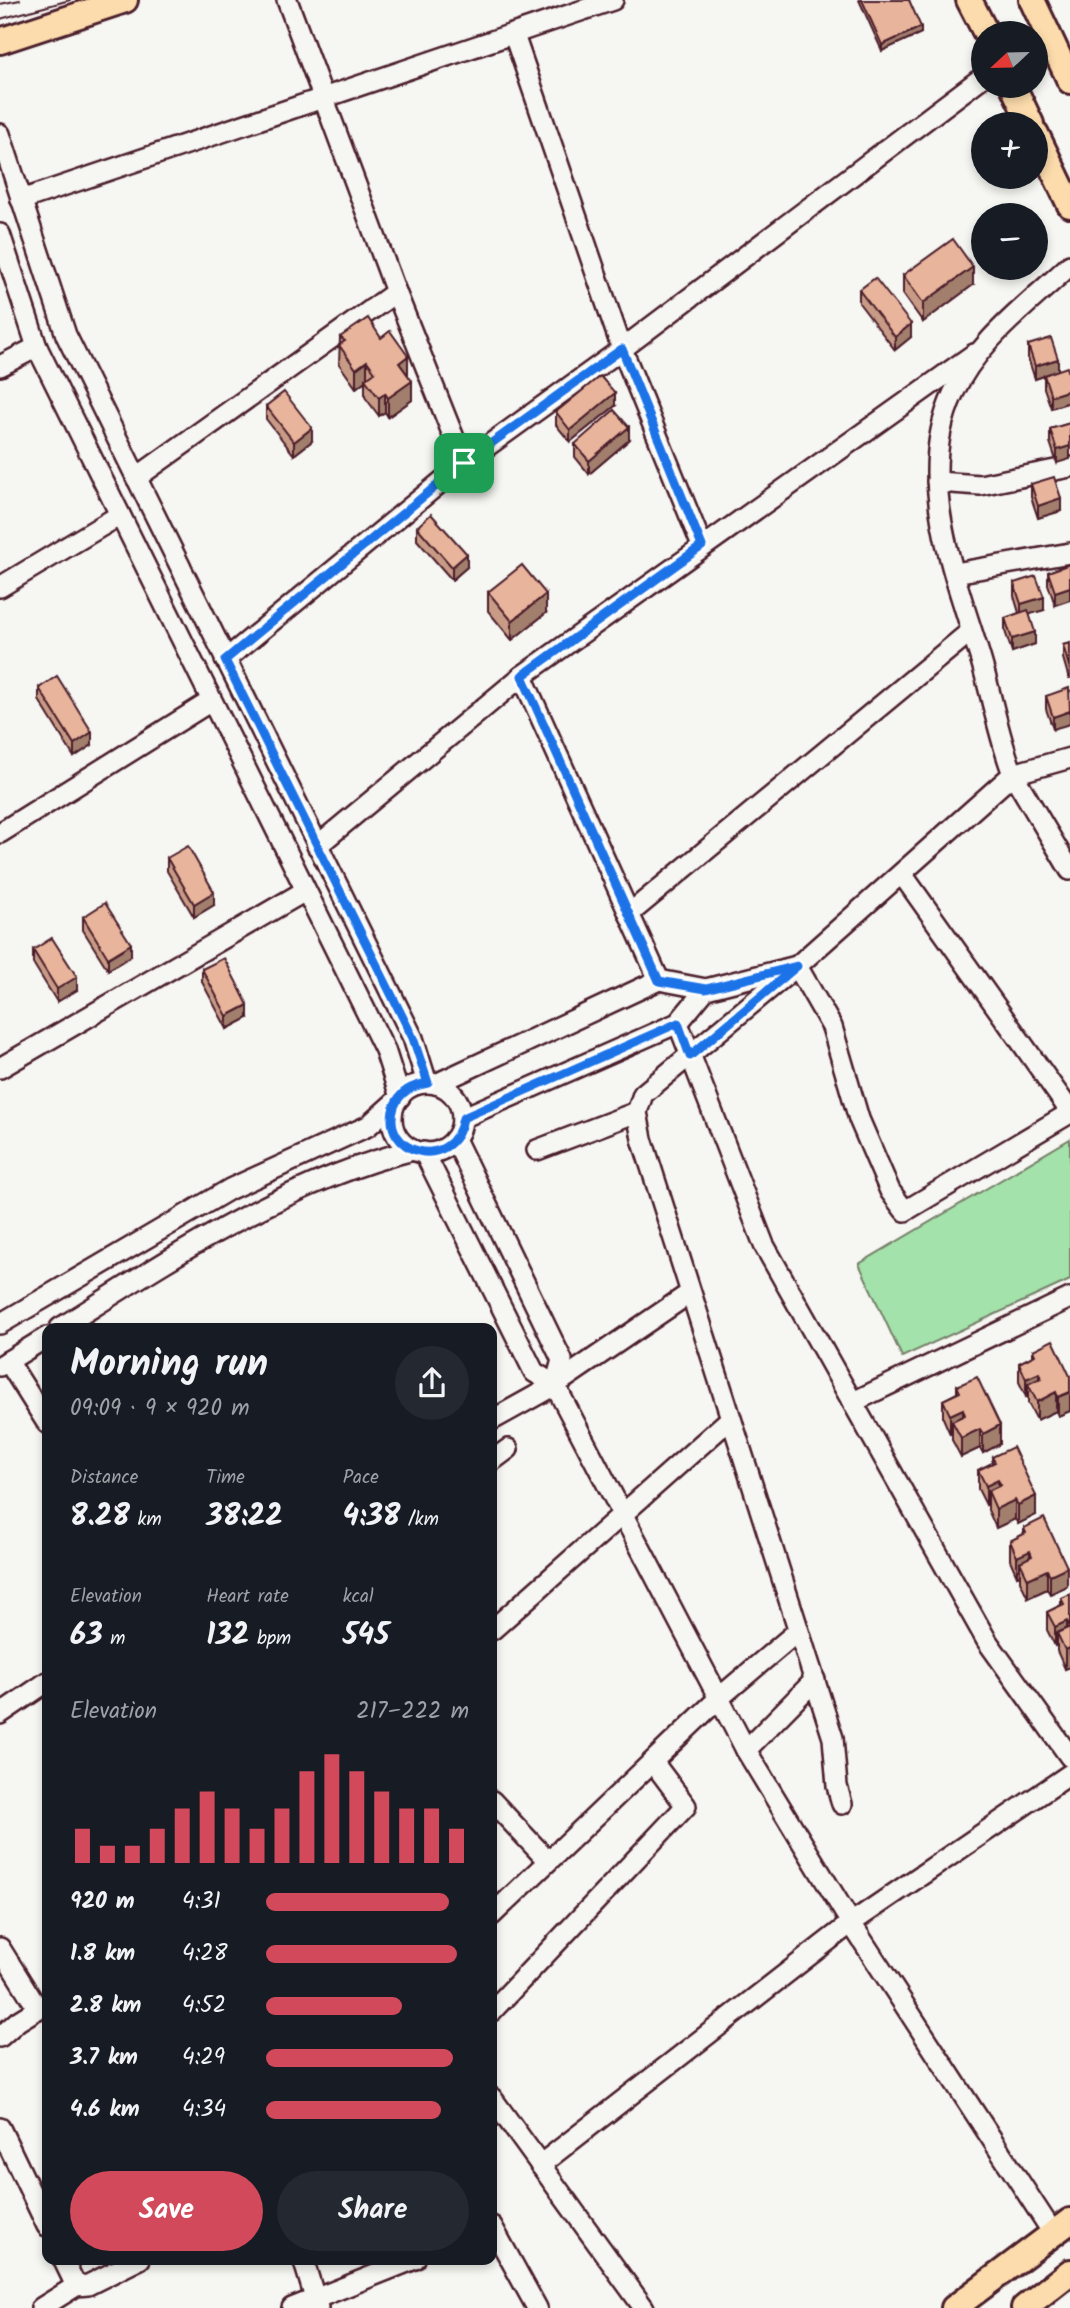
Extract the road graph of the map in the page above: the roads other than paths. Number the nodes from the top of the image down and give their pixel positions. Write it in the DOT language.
graph roads {
  1 [pos="125,0"];
  2 [pos="287,0"];
  3 [pos="613,0"];
  4 [pos="969,0"];
  5 [pos="1032,0"];
  6 [pos="980,21"];
  7 [pos="514,34"];
  8 [pos="0,41"];
  9 [pos="1070,80"];
  10 [pos="971,86"];
  11 [pos="322,99"];
  12 [pos="0,134"];
  13 [pos="1048,159"];
  14 [pos="21,200"];
  15 [pos="1070,205"];
  16 [pos="0,234"];
  17 [pos="1070,265"];
  18 [pos="396,292"];
  19 [pos="37,347"];
  20 [pos="622,349"];
  21 [pos="980,349"];
  22 [pos="0,366"];
  23 [pos="464,463"];
  24 [pos="1070,467"];
  25 [pos="136,478"];
  26 [pos="937,482"];
  27 [pos="120,515"];
  28 [pos="702,546"];
  29 [pos="1070,553"];
  30 [pos="955,573"];
  31 [pos="0,587"];
  32 [pos="971,631"];
  33 [pos="225,660"];
  34 [pos="522,676"];
  35 [pos="211,701"];
  36 [pos="1070,758"];
  37 [pos="1013,774"];
  38 [pos="0,833"];
  39 [pos="317,846"];
  40 [pos="1070,870"];
  41 [pos="902,874"];
  42 [pos="305,891"];
  43 [pos="629,914"];
  44 [pos="797,966"];
  45 [pos="659,981"];
  46 [pos="706,989"];
  47 [pos="678,1023"];
  48 [pos="690,1056"];
  49 [pos="0,1068"];
  50 [pos="432,1084"];
  51 [pos="398,1098"];
  52 [pos="637,1112"];
  53 [pos="1070,1112"];
  54 [pos="463,1118"];
  55 [pos="455,1139"];
  56 [pos="537,1150"];
  57 [pos="419,1151"];
  58 [pos="690,1293"];
  59 [pos="1070,1298"];
  60 [pos="68,1323"];
  61 [pos="0,1324"];
  62 [pos="42,1339"];
  63 [pos="4,1364"];
  64 [pos="555,1385"];
  65 [pos="853,1402"];
  66 [pos="42,1416"];
  67 [pos="497,1417"];
  68 [pos="730,1419"];
  69 [pos="508,1449"];
  70 [pos="497,1457"];
  71 [pos="622,1514"];
  72 [pos="497,1626"];
  73 [pos="798,1631"];
  74 [pos="815,1681"];
  75 [pos="42,1685"];
  76 [pos="719,1699"];
  77 [pos="0,1714"];
  78 [pos="746,1750"];
  79 [pos="1070,1757"];
  80 [pos="653,1762"];
  81 [pos="1070,1774"];
  82 [pos="842,1804"];
  83 [pos="497,1806"];
  84 [pos="548,1861"];
  85 [pos="497,1910"];
  86 [pos="851,1923"];
  87 [pos="0,1948"];
  88 [pos="42,2006"];
  89 [pos="497,2006"];
  90 [pos="0,2037"];
  91 [pos="497,2105"];
  92 [pos="0,2128"];
  93 [pos="540,2165"];
  94 [pos="42,2216"];
  95 [pos="1062,2227"];
  96 [pos="497,2237"];
  97 [pos="66,2265"];
  98 [pos="129,2265"];
  99 [pos="305,2265"];
  100 [pos="402,2265"];
  101 [pos="1068,2277"];
  102 [pos="76,2286"];
  103 [pos="317,2303"];
  104 [pos="1028,2307"];
  105 [pos="41,2308"];
  106 [pos="292,2308"];
  107 [pos="537,2308"];
  108 [pos="644,2308"];
  109 [pos="954,2308"];
  1 -- 8 [label="main road"];
  2 -- 11 [label="street"];
  3 -- 7 [label="street"];
  4 -- 6 [label="main road"];
  5 -- 9 [label="main road"];
  7 -- 11 [label="street"];
  7 -- 20 [label="street"];
  10 -- 20 [label="street"];
  11 -- 14 [label="street"];
  11 -- 18 [label="street"];
  12 -- 14 [label="street"];
  13 -- 15 [label="main road"];
  14 -- 25 [label="street"];
  16 -- 19 [label="street"];
  17 -- 21 [label="street"];
  18 -- 23 [label="street"];
  18 -- 25 [label="street"];
  19 -- 22 [label="street"];
  19 -- 27 [label="street"];
  20 -- 23 [label="street"];
  20 -- 28 [label="street"];
  21 -- 26 [label="street"];
  21 -- 28 [label="street"];
  23 -- 33 [label="street"];
  24 -- 26 [label="street"];
  25 -- 33 [label="street"];
  26 -- 30 [label="street"];
  27 -- 31 [label="street"];
  27 -- 35 [label="street"];
  28 -- 34 [label="street"];
  29 -- 30 [label="street"];
  30 -- 32 [label="street"];
  32 -- 37 [label="street"];
  32 -- 43 [label="street"];
  33 -- 39 [label="street"];
  34 -- 39 [label="street"];
  34 -- 43 [label="street"];
  35 -- 38 [label="street"];
  35 -- 42 [label="street"];
  36 -- 37 [label="street"];
  37 -- 40 [label="street"];
  37 -- 41 [label="street"];
  39 -- 50 [label="street"];
  41 -- 44 [label="street"];
  41 -- 53 [label="street"];
  42 -- 49 [label="street"];
  42 -- 51 [label="street"];
  43 -- 45 [label="street"];
  44 -- 46 [label="street"];
  44 -- 48 [label="street"];
  44 -- 53 [label="street"];
  45 -- 46 [label="street"];
  45 -- 50 [label="street"];
  46 -- 47 [label="street"];
  47 -- 48 [label="street"];
  47 -- 54 [label="street"];
  48 -- 52 [label="street"];
  48 -- 65 [label="street"];
  50 -- 51 [label="street"];
  50 -- 54 [label="street"];
  51 -- 57 [label="street"];
  51 -- 61 [label="street"];
  52 -- 56 [label="street"];
  52 -- 58 [label="street"];
  54 -- 55 [label="street"];
  55 -- 57 [label="street"];
  55 -- 64 [label="street"];
  57 -- 60 [label="street"];
  57 -- 64 [label="street"];
  58 -- 64 [label="street"];
  58 -- 68 [label="street"];
  59 -- 65 [label="street"];
  62 -- 63 [label="street"];
  63 -- 66 [label="street"];
  64 -- 67 [label="street"];
  64 -- 71 [label="street"];
  65 -- 79 [label="street"];
  68 -- 71 [label="street"];
  68 -- 73 [label="street"];
  69 -- 70 [label="street"];
  71 -- 72 [label="street"];
  71 -- 76 [label="street"];
  73 -- 74 [label="street"];
  73 -- 76 [label="street"];
  74 -- 78 [label="street"];
  74 -- 82 [label="street"];
  75 -- 77 [label="street"];
  76 -- 78 [label="street"];
  76 -- 80 [label="street"];
  78 -- 86 [label="street"];
  80 -- 84 [label="street"];
  80 -- 89 [label="street"];
  81 -- 86 [label="street"];
  83 -- 84 [label="street"];
  84 -- 85 [label="street"];
  86 -- 93 [label="street"];
  86 -- 95 [label="street"];
  87 -- 88 [label="street"];
  88 -- 90 [label="street"];
  91 -- 93 [label="street"];
  92 -- 94 [label="street"];
  93 -- 108 [label="street"];
  95 -- 109 [label="main road"];
  96 -- 107 [label="street"];
  97 -- 102 [label="street"];
  98 -- 102 [label="street"];
  99 -- 103 [label="street"];
  100 -- 103 [label="street"];
  101 -- 104 [label="main road"];
  102 -- 105 [label="street"];
  103 -- 106 [label="street"];
}
